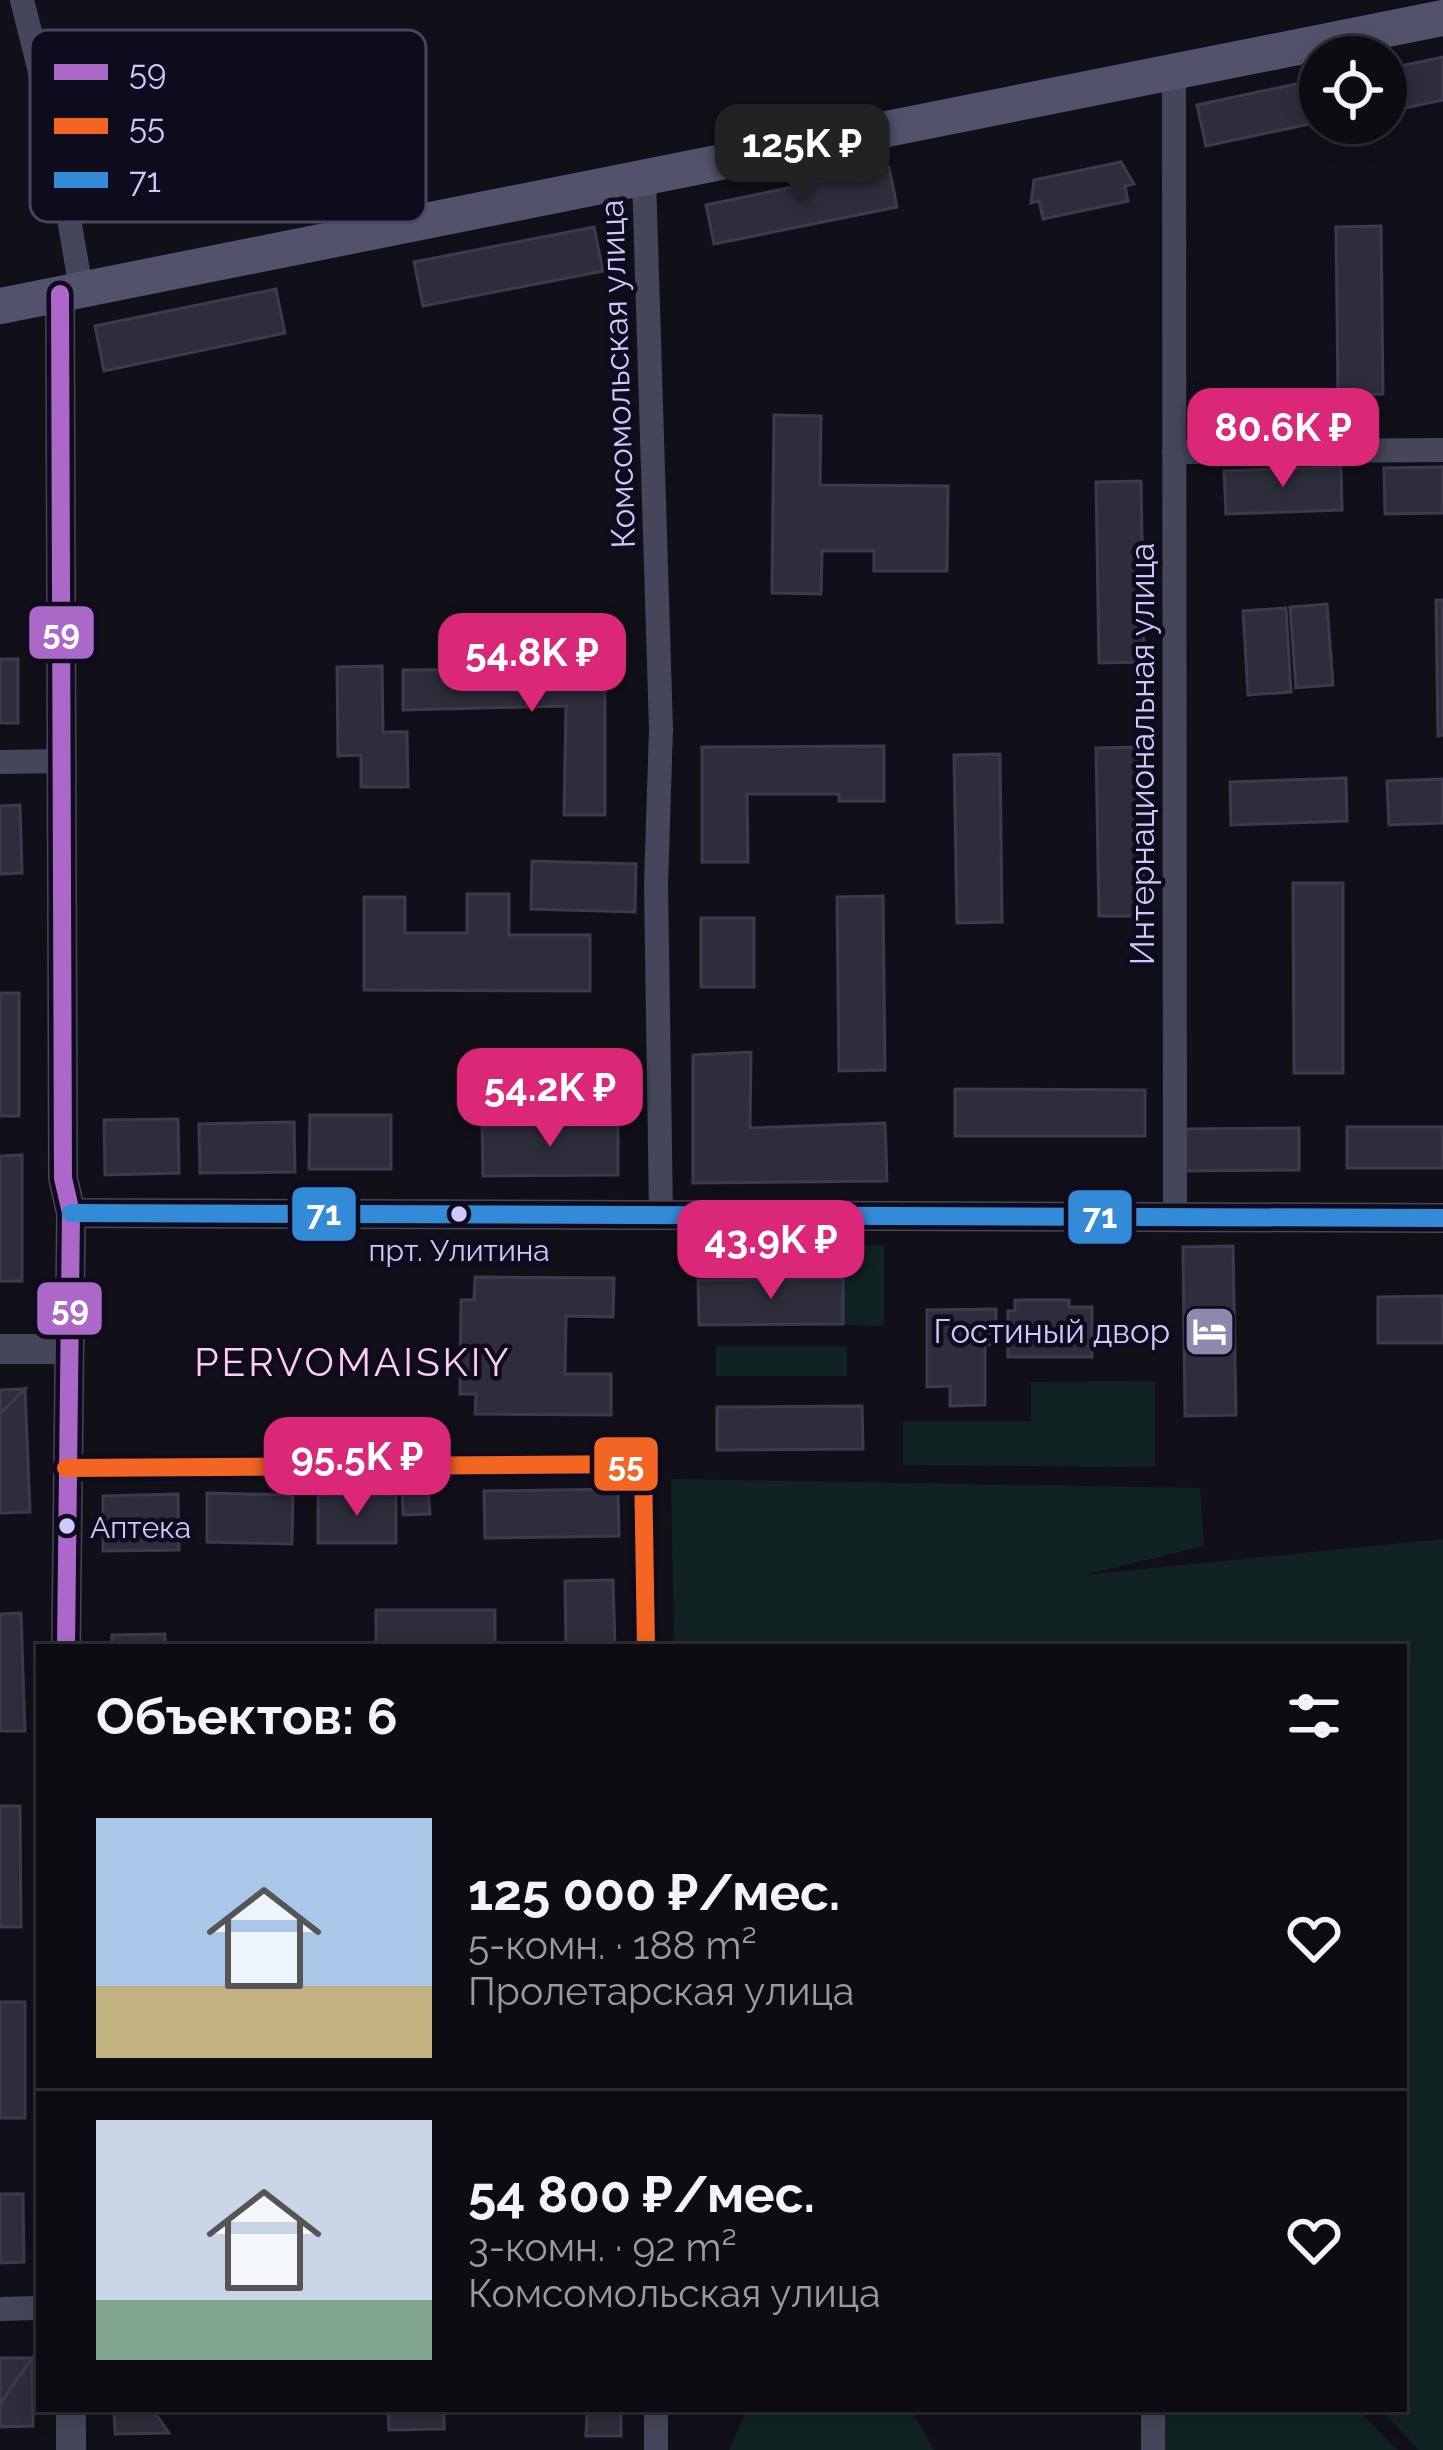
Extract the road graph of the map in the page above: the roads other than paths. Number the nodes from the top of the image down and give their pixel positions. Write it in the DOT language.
graph roads {
  1 [pos="22,0"];
  2 [pos="1443,18"];
  3 [pos="30,32"];
  4 [pos="1174,74"];
  5 [pos="644,178"];
  6 [pos="426,221"];
  7 [pos="63,222"];
  8 [pos="423,222"];
  9 [pos="71,292"];
  10 [pos="0,306"];
  11 [pos="1443,450"];
  12 [pos="1174,452"];
  13 [pos="60,761"];
  14 [pos="0,762"];
  15 [pos="71,1213"];
  16 [pos="661,1214"];
  17 [pos="1175,1217"];
  18 [pos="1443,1218"];
  19 [pos="0,1349"];
  20 [pos="68,1349"];
  21 [pos="66,1468"];
  22 [pos="66,1644"];
  23 [pos="646,1644"];
  24 [pos="36,2308"];
  25 [pos="0,2309"];
  26 [pos="71,2412"];
  27 [pos="656,2412"];
  28 [pos="1153,2412"];
  29 [pos="71,2450"];
  30 [pos="656,2450"];
  31 [pos="1154,2450"];
  1 -- 3 [label="street"];
  2 -- 4 [label="main road"];
  4 -- 5 [label="main road"];
  4 -- 12 [label="street, Интернациональная улица"];
  5 -- 6 [label="main road"];
  5 -- 16 [label="street, Комсомольская улица"];
  7 -- 9 [label="street"];
  8 -- 9 [label="main road"];
  9 -- 10 [label="main road"];
  9 -- 13 [label="street"];
  11 -- 12 [label="street"];
  12 -- 17 [label="street, Интернациональная улица"];
  13 -- 14 [label="street"];
  13 -- 15 [label="street"];
  15 -- 16 [label="street"];
  15 -- 20 [label="street"];
  16 -- 17 [label="street"];
  17 -- 18 [label="street"];
  19 -- 20 [label="street"];
  20 -- 21 [label="street"];
  21 -- 22 [label="street"];
  21 -- 23 [label="street"];
  24 -- 25 [label="street"];
  26 -- 29 [label="street"];
  27 -- 30 [label="street"];
  28 -- 31 [label="street"];
}
